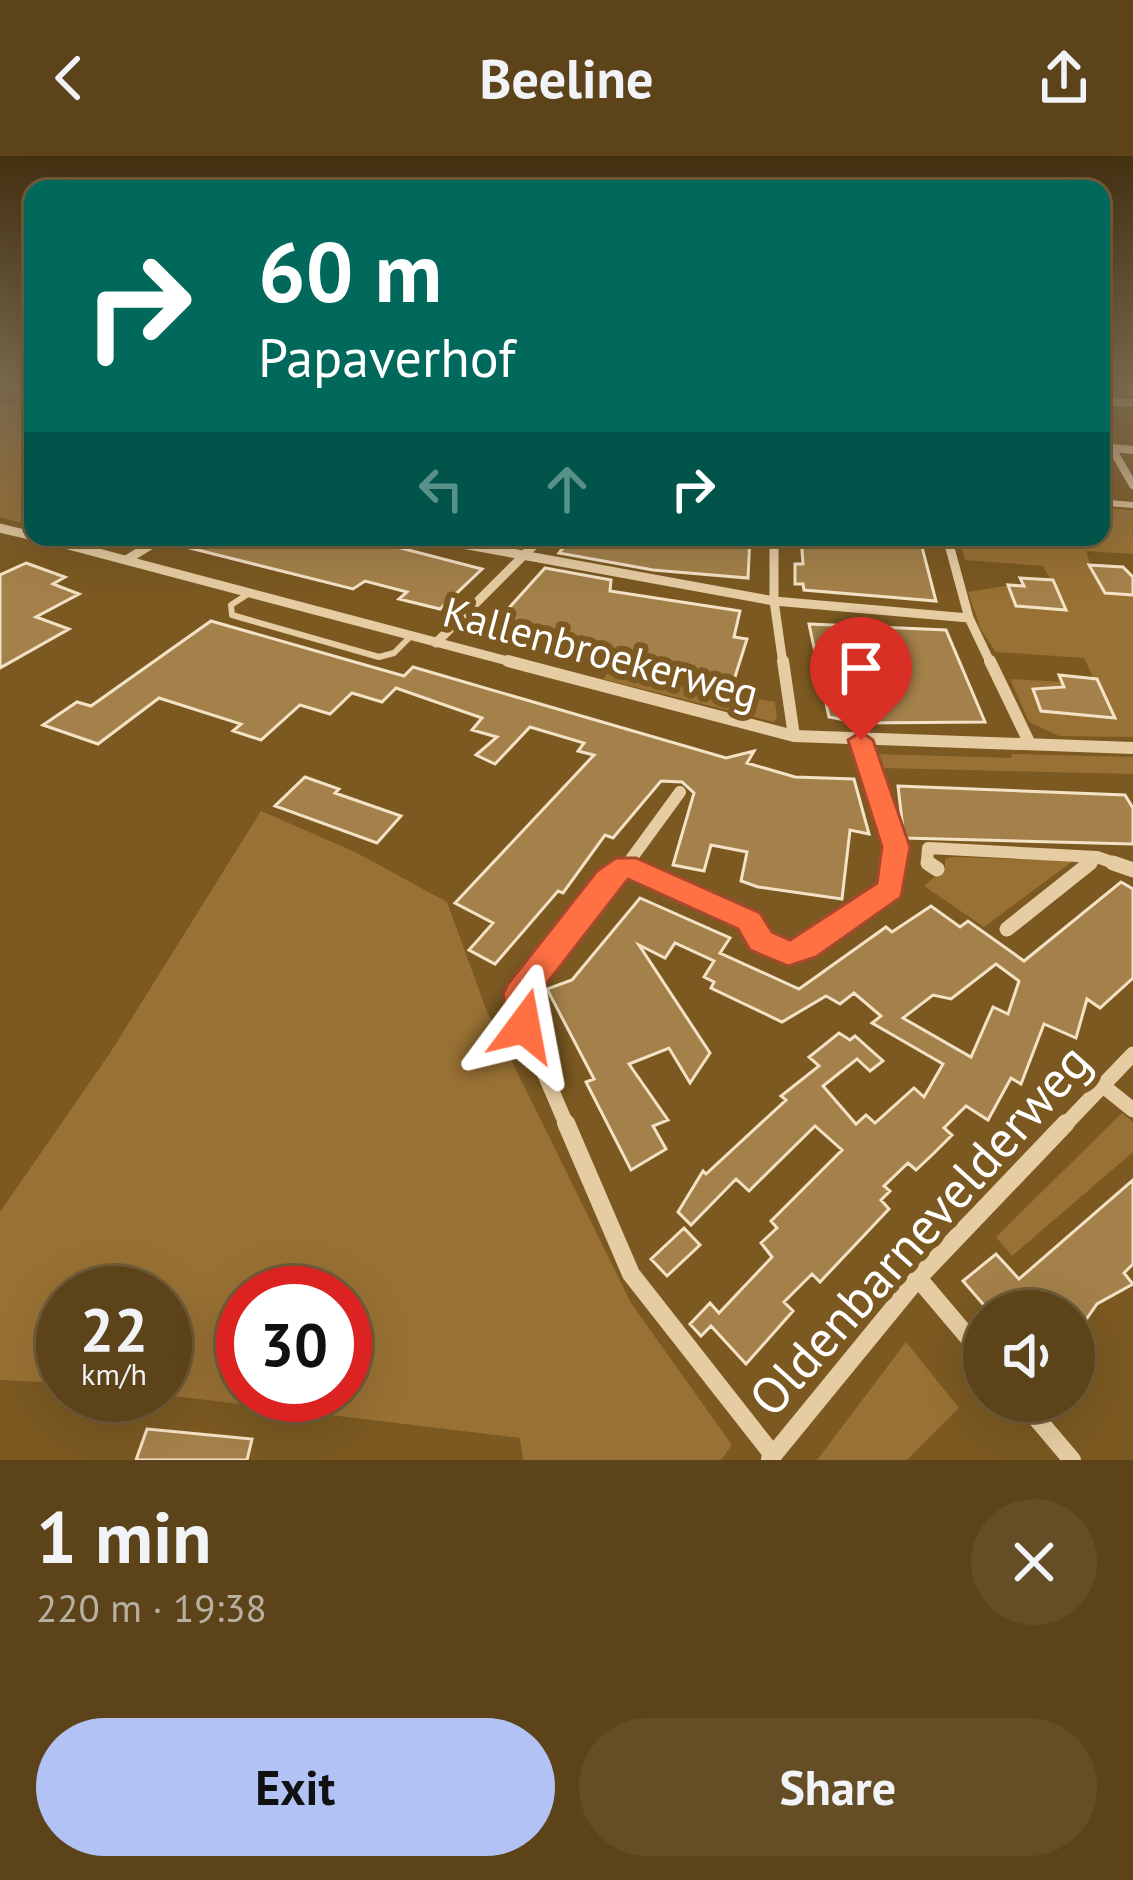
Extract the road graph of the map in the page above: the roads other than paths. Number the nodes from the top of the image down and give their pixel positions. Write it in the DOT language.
graph roads {
  1 [pos="1110,455"];
  2 [pos="1133,484"];
  3 [pos="73,546"];
  4 [pos="149,546"];
  5 [pos="469,546"];
  6 [pos="534,546"];
  7 [pos="774,546"];
  8 [pos="949,546"];
  9 [pos="524,557"];
  10 [pos="126,560"];
  11 [pos="248,593"];
  12 [pos="774,601"];
  13 [pos="969,618"];
  14 [pos="411,636"];
  15 [pos="436,643"];
  16 [pos="794,736"];
  17 [pos="861,740"];
  18 [pos="1030,744"];
  19 [pos="1133,748"];
  20 [pos="680,792"];
  21 [pos="1097,857"];
  22 [pos="626,866"];
  23 [pos="937,869"];
  24 [pos="1133,870"];
  25 [pos="1007,929"];
  26 [pos="1133,1054"];
  27 [pos="1102,1085"];
  28 [pos="1133,1110"];
  29 [pos="918,1278"];
  30 [pos="963,1331"];
  31 [pos="1040,1422"];
  32 [pos="771,1458"];
  33 [pos="1072,1460"];
  1 -- 2 [label="street"];
  3 -- 10 [label="street, Kallenbroekerweg"];
  4 -- 10 [label="street"];
  5 -- 9 [label="street"];
  6 -- 9 [label="street"];
  7 -- 12 [label="street"];
  8 -- 13 [label="street"];
  9 -- 12 [label="street"];
  9 -- 15 [label="street"];
  10 -- 11 [label="street, Kallenbroekerweg"];
  11 -- 14 [label="street, Kallenbroekerweg"];
  11 -- 14 [label="lane, Kallenbroekerweg"];
  12 -- 13 [label="street"];
  12 -- 16 [label="street"];
  13 -- 18 [label="street"];
  14 -- 15 [label="street, Kallenbroekerweg"];
  15 -- 16 [label="street, Kallenbroekerweg"];
  16 -- 17 [label="street, Kallenbroekerweg"];
  17 -- 18 [label="street, Kallenbroekerweg"];
  17 -- 22 [label="street"];
  18 -- 19 [label="street, Kallenbroekerweg"];
  20 -- 22 [label="street"];
  21 -- 23 [label="street"];
  21 -- 24 [label="street"];
  21 -- 25 [label="street"];
  22 -- 32 [label="street"];
  26 -- 27 [label="street, Oldenbarnevelderweg"];
  27 -- 28 [label="street"];
  27 -- 29 [label="street, Oldenbarnevelderweg"];
  29 -- 30 [label="street"];
  29 -- 32 [label="street, Oldenbarnevelderweg"];
  31 -- 33 [label="street"];
}
